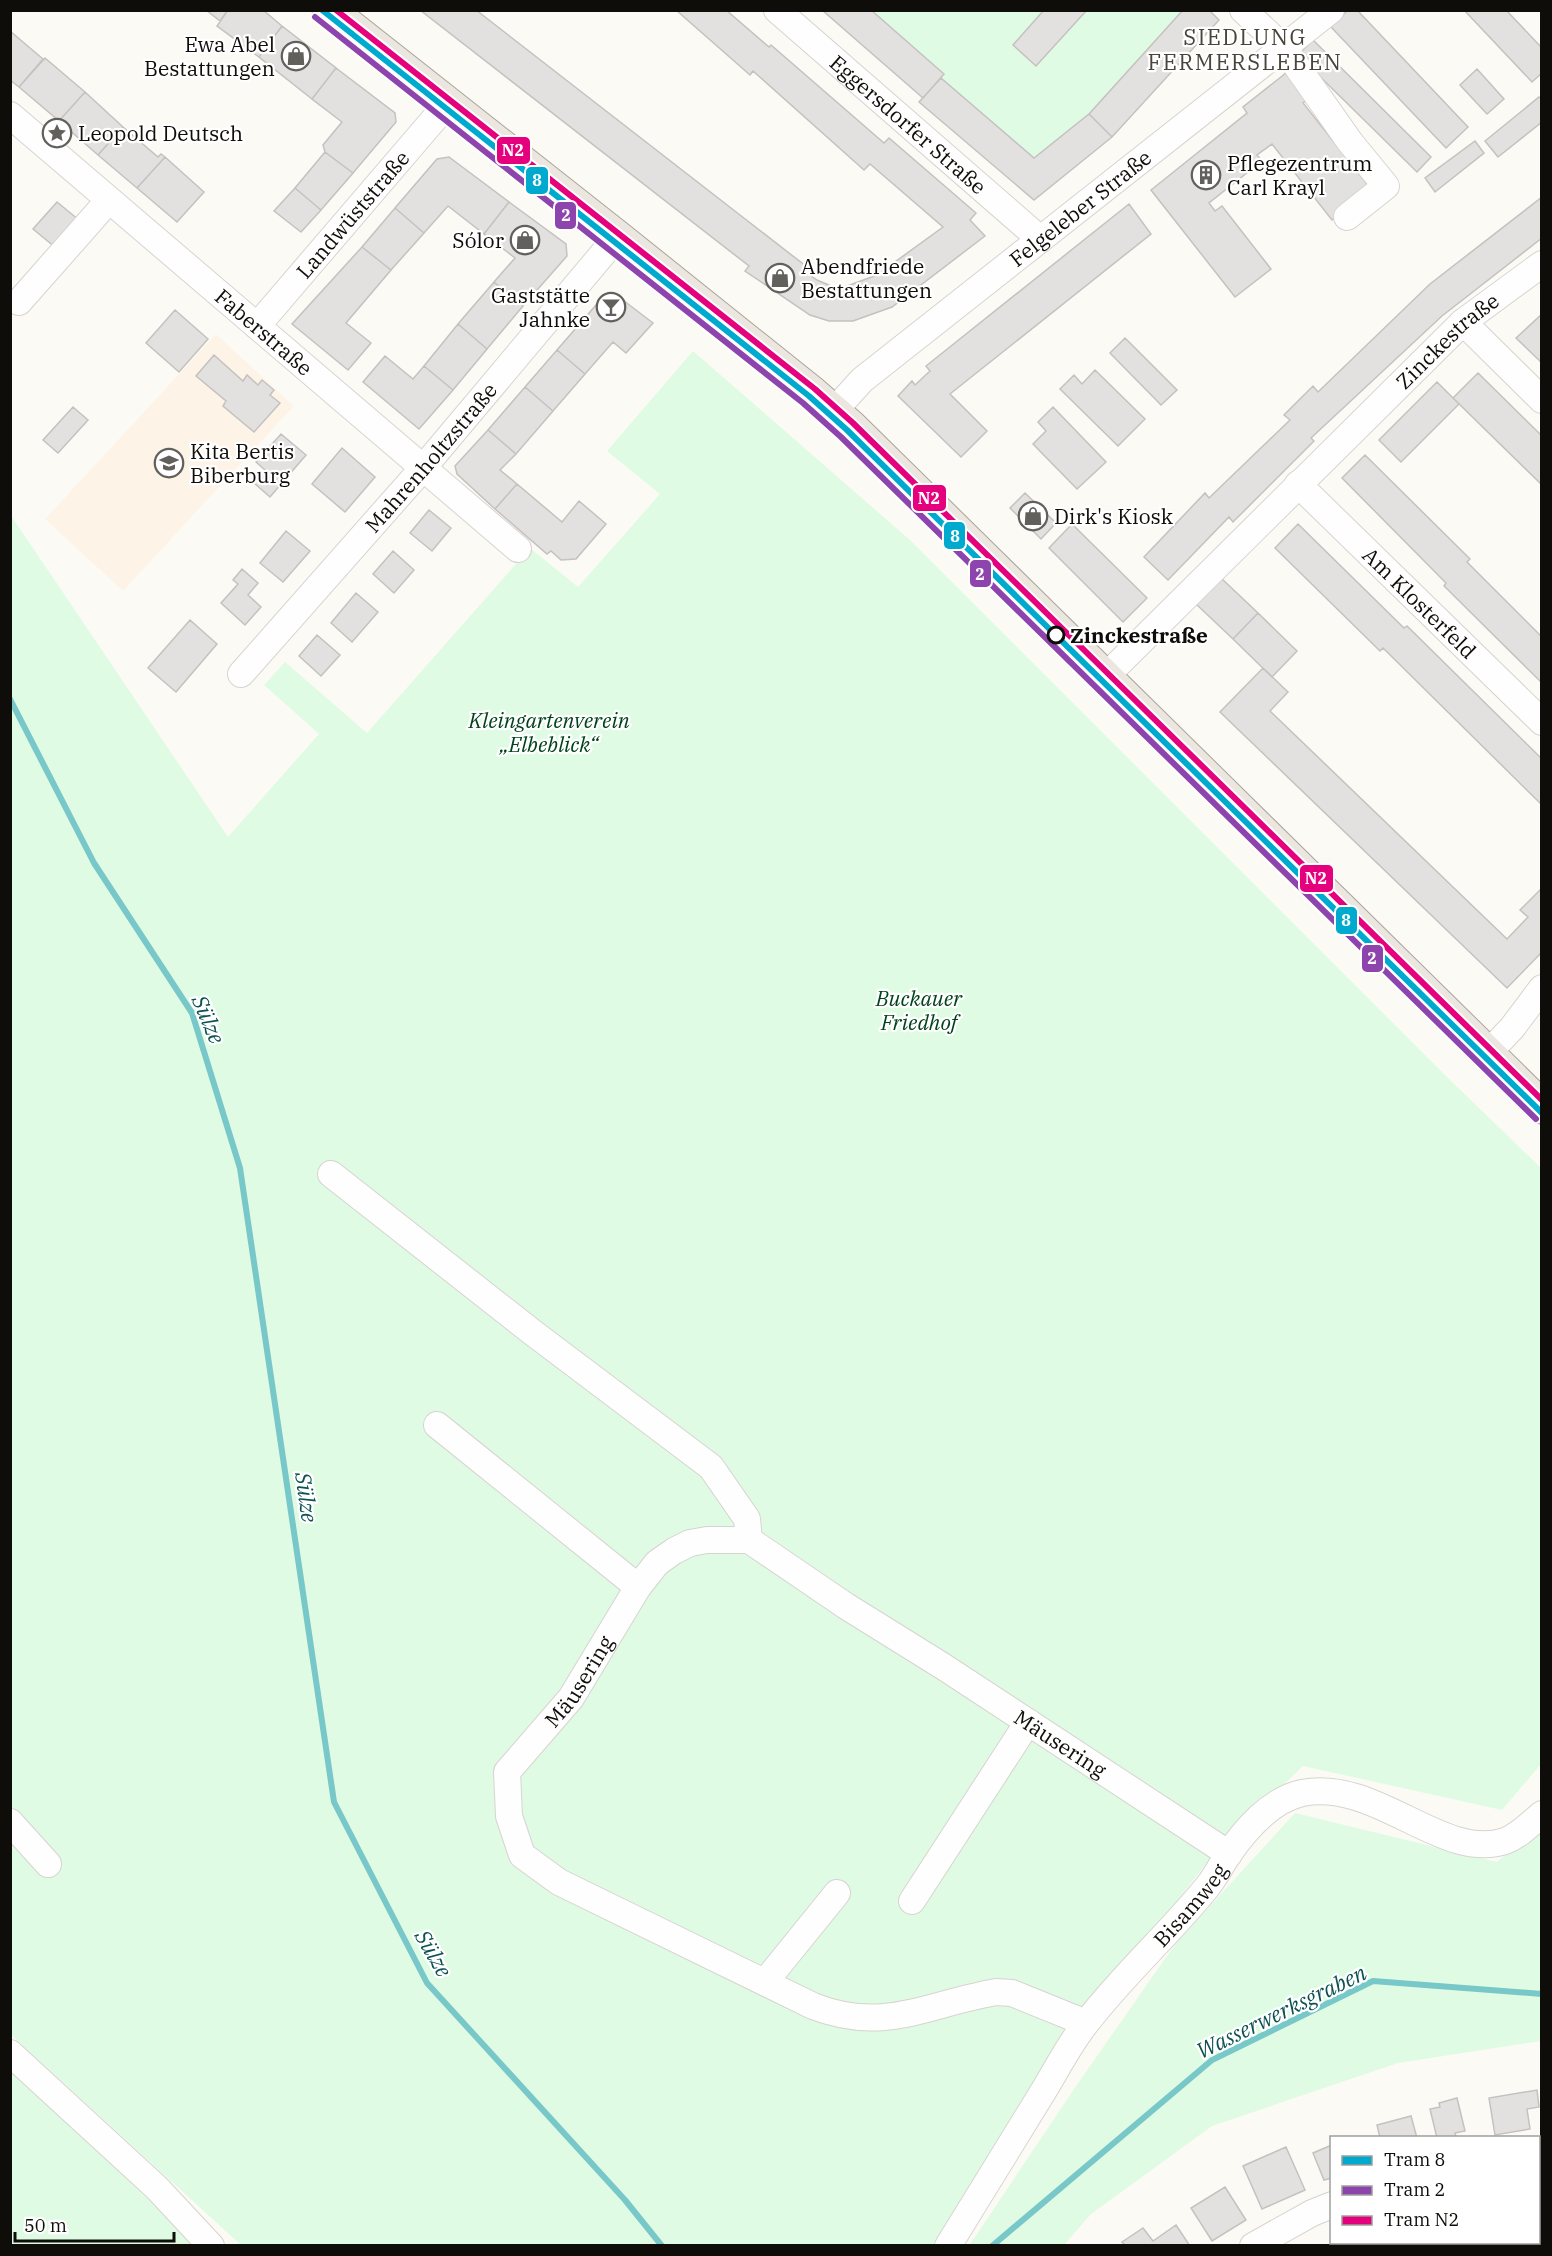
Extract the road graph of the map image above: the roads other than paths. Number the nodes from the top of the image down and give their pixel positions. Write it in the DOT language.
graph roads {
  1 [pos="329,10"];
  2 [pos="777,10"];
  3 [pos="1243,10"];
  4 [pos="1331,10"];
  5 [pos="1284,48"];
  6 [pos="448,103"];
  7 [pos="10,115"];
  8 [pos="109,200"];
  9 [pos="1347,217"];
  10 [pos="617,237"];
  11 [pos="1040,238"];
  12 [pos="1542,264"];
  13 [pos="19,302"];
  14 [pos="1463,322"];
  15 [pos="257,326"];
  16 [pos="1542,400"];
  17 [pos="833,412"];
  18 [pos="423,468"];
  19 [pos="1298,484"];
  20 [pos="518,549"];
  21 [pos="241,674"];
  22 [pos="1105,677"];
  23 [pos="1542,722"];
  24 [pos="1542,988"];
  25 [pos="1487,1054"];
  26 [pos="1542,1107"];
  27 [pos="331,1174"];
  28 [pos="437,1425"];
  29 [pos="749,1540"];
  30 [pos="638,1587"];
  31 [pos="1028,1722"];
  32 [pos="1542,1814"];
  33 [pos="10,1822"];
  34 [pos="1229,1854"];
  35 [pos="48,1864"];
  36 [pos="837,1893"];
  37 [pos="912,1901"];
  38 [pos="765,1982"];
  39 [pos="1086,2023"];
  40 [pos="10,2053"];
  41 [pos="1330,2206"];
  42 [pos="211,2246"];
  43 [pos="948,2246"];
  44 [pos="1253,2246"];
  1 -- 6 [label="main road"];
  2 -- 11 [label="street, Eggersdorfer Straße"];
  3 -- 5 [label="street"];
  4 -- 5 [label="street, Felgeleber Straße"];
  5 -- 9 [label="street"];
  5 -- 11 [label="street, Felgeleber Straße"];
  6 -- 10 [label="main road"];
  6 -- 15 [label="street, Landwüststraße"];
  7 -- 8 [label="street, Faberstraße"];
  8 -- 13 [label="street"];
  8 -- 15 [label="street, Faberstraße"];
  10 -- 17 [label="main road"];
  10 -- 18 [label="street, Mahrenholtzstraße"];
  11 -- 17 [label="street, Felgeleber Straße"];
  12 -- 14 [label="street, Zinckestraße"];
  14 -- 16 [label="street"];
  14 -- 19 [label="street, Zinckestraße"];
  15 -- 18 [label="street, Faberstraße"];
  17 -- 22 [label="main road"];
  18 -- 20 [label="street, Faberstraße"];
  18 -- 21 [label="street, Mahrenholtzstraße"];
  19 -- 22 [label="street, Zinckestraße"];
  19 -- 23 [label="street, Am Klosterfeld"];
  22 -- 25 [label="main road"];
  24 -- 25 [label="street"];
  25 -- 26 [label="main road"];
  27 -- 29 [label="street"];
  28 -- 30 [label="street"];
  29 -- 30 [label="street, Mäusering"];
  29 -- 31 [label="street, Mäusering"];
  30 -- 38 [label="street, Mäusering"];
  31 -- 34 [label="street, Mäusering"];
  31 -- 37 [label="street"];
  32 -- 34 [label="street, Bisamweg"];
  33 -- 35 [label="street"];
  34 -- 39 [label="street, Bisamweg"];
  36 -- 38 [label="street"];
  38 -- 39 [label="street, Mäusering"];
  39 -- 43 [label="street, Bisamweg"];
  40 -- 42 [label="street"];
  41 -- 44 [label="street"];
}
